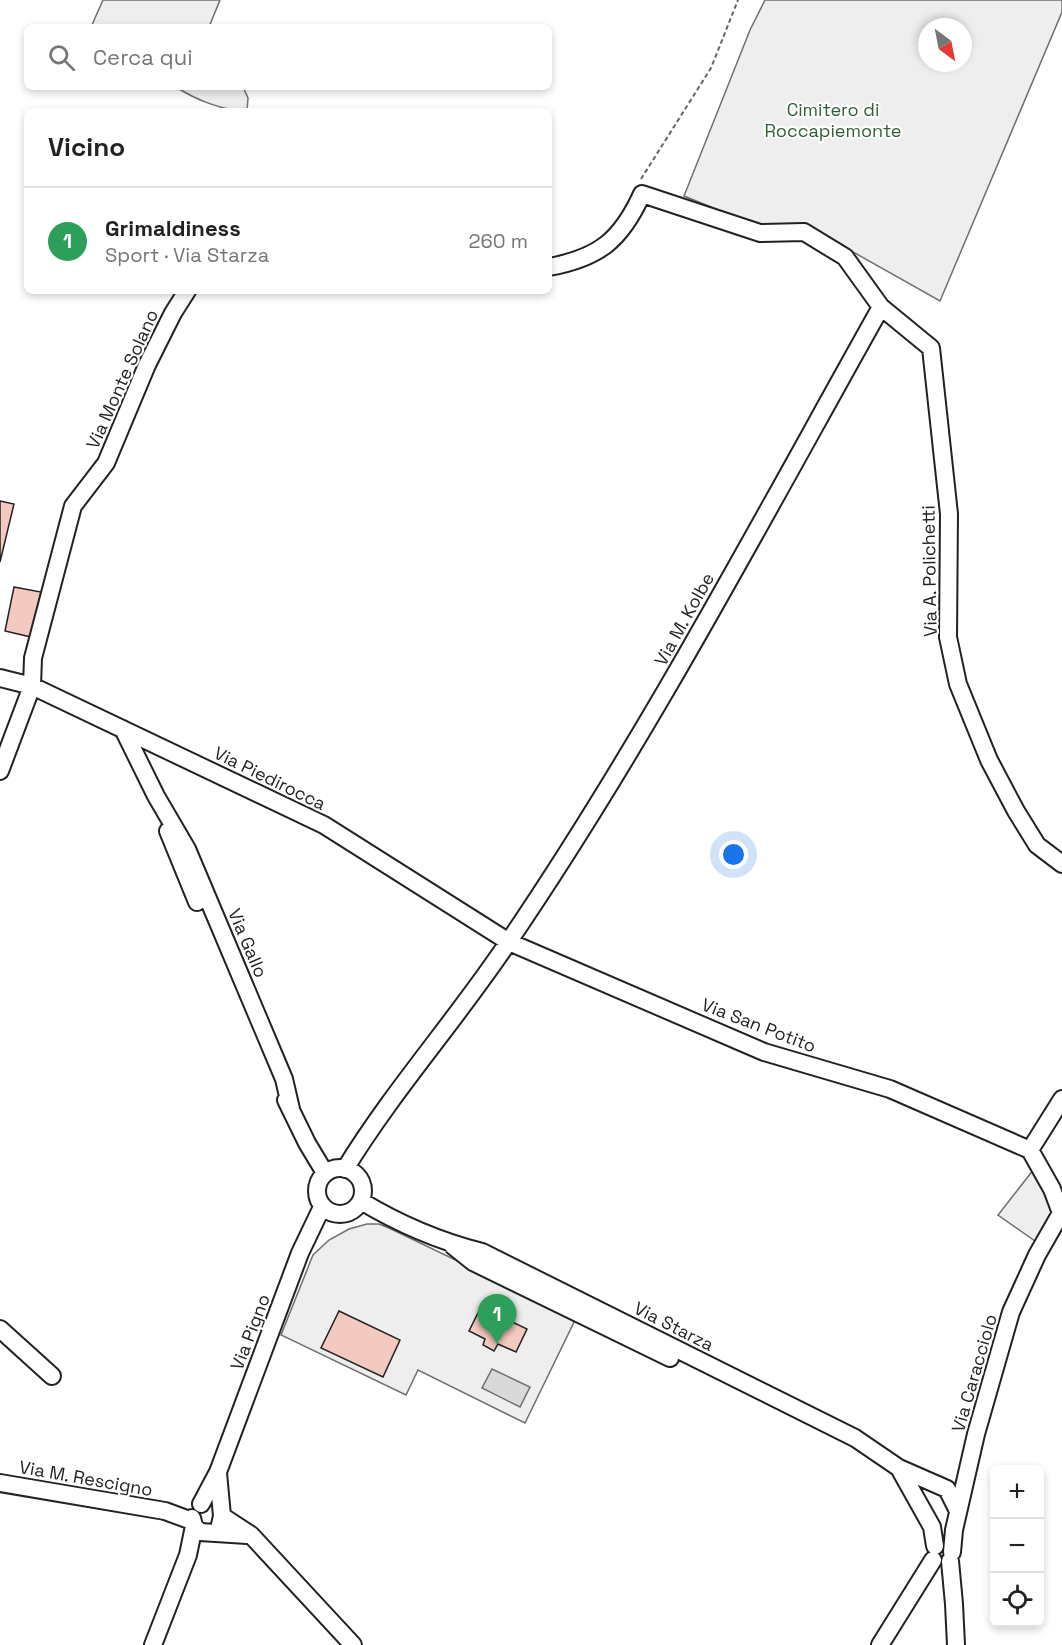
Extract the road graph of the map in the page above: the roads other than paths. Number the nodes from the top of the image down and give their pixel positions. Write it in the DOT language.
graph roads {
  1 [pos="552,266"];
  2 [pos="185,294"];
  3 [pos="881,307"];
  4 [pos="0,678"];
  5 [pos="32,686"];
  6 [pos="123,729"];
  7 [pos="0,771"];
  8 [pos="1062,864"];
  9 [pos="509,942"];
  10 [pos="1062,1099"];
  11 [pos="1030,1150"];
  12 [pos="345,1169"];
  13 [pos="325,1173"];
  14 [pos="361,1201"];
  15 [pos="322,1208"];
  16 [pos="1061,1214"];
  17 [pos="0,1329"];
  18 [pos="52,1376"];
  19 [pos="899,1468"];
  20 [pos="218,1472"];
  21 [pos="0,1483"];
  22 [pos="958,1511"];
  23 [pos="221,1513"];
  24 [pos="200,1520"];
  25 [pos="250,1535"];
  26 [pos="942,1555"];
  27 [pos="153,1645"];
  28 [pos="353,1645"];
  29 [pos="880,1645"];
  30 [pos="956,1645"];
  1 -- 3 [label="street, Via A. Polichetti"];
  2 -- 5 [label="street, Via Monte Solano"];
  3 -- 8 [label="street, Via A. Polichetti"];
  3 -- 9 [label="street, Via M. Kolbe"];
  4 -- 5 [label="street, Via Piedirocca"];
  5 -- 6 [label="street, Via Piedirocca"];
  5 -- 7 [label="street, Via Monte Solano"];
  6 -- 9 [label="street, Via Piedirocca"];
  6 -- 13 [label="street, Via Gallo"];
  9 -- 11 [label="street, Via San Potito"];
  9 -- 12 [label="street"];
  10 -- 11 [label="street"];
  11 -- 16 [label="street"];
  12 -- 13 [label="street"];
  12 -- 14 [label="street"];
  13 -- 15 [label="street"];
  14 -- 15 [label="street"];
  14 -- 19 [label="street, Via Starza"];
  15 -- 20 [label="street, Via Pigno"];
  16 -- 22 [label="street, Via Caracciolo"];
  17 -- 18 [label="street"];
  19 -- 22 [label="street, Via Starza"];
  19 -- 26 [label="street, Via Starza"];
  20 -- 23 [label="street, Via Pigno"];
  20 -- 24 [label="street, Via Pigno"];
  21 -- 24 [label="street, Via M. Rescigno"];
  22 -- 26 [label="street, Via Caracciolo"];
  23 -- 24 [label="street"];
  23 -- 24 [label="street"];
  23 -- 25 [label="street"];
  24 -- 25 [label="street, Via M. Rescigno"];
  24 -- 27 [label="street, Via Pigno"];
  25 -- 28 [label="street"];
  26 -- 29 [label="street"];
  26 -- 30 [label="street"];
}
